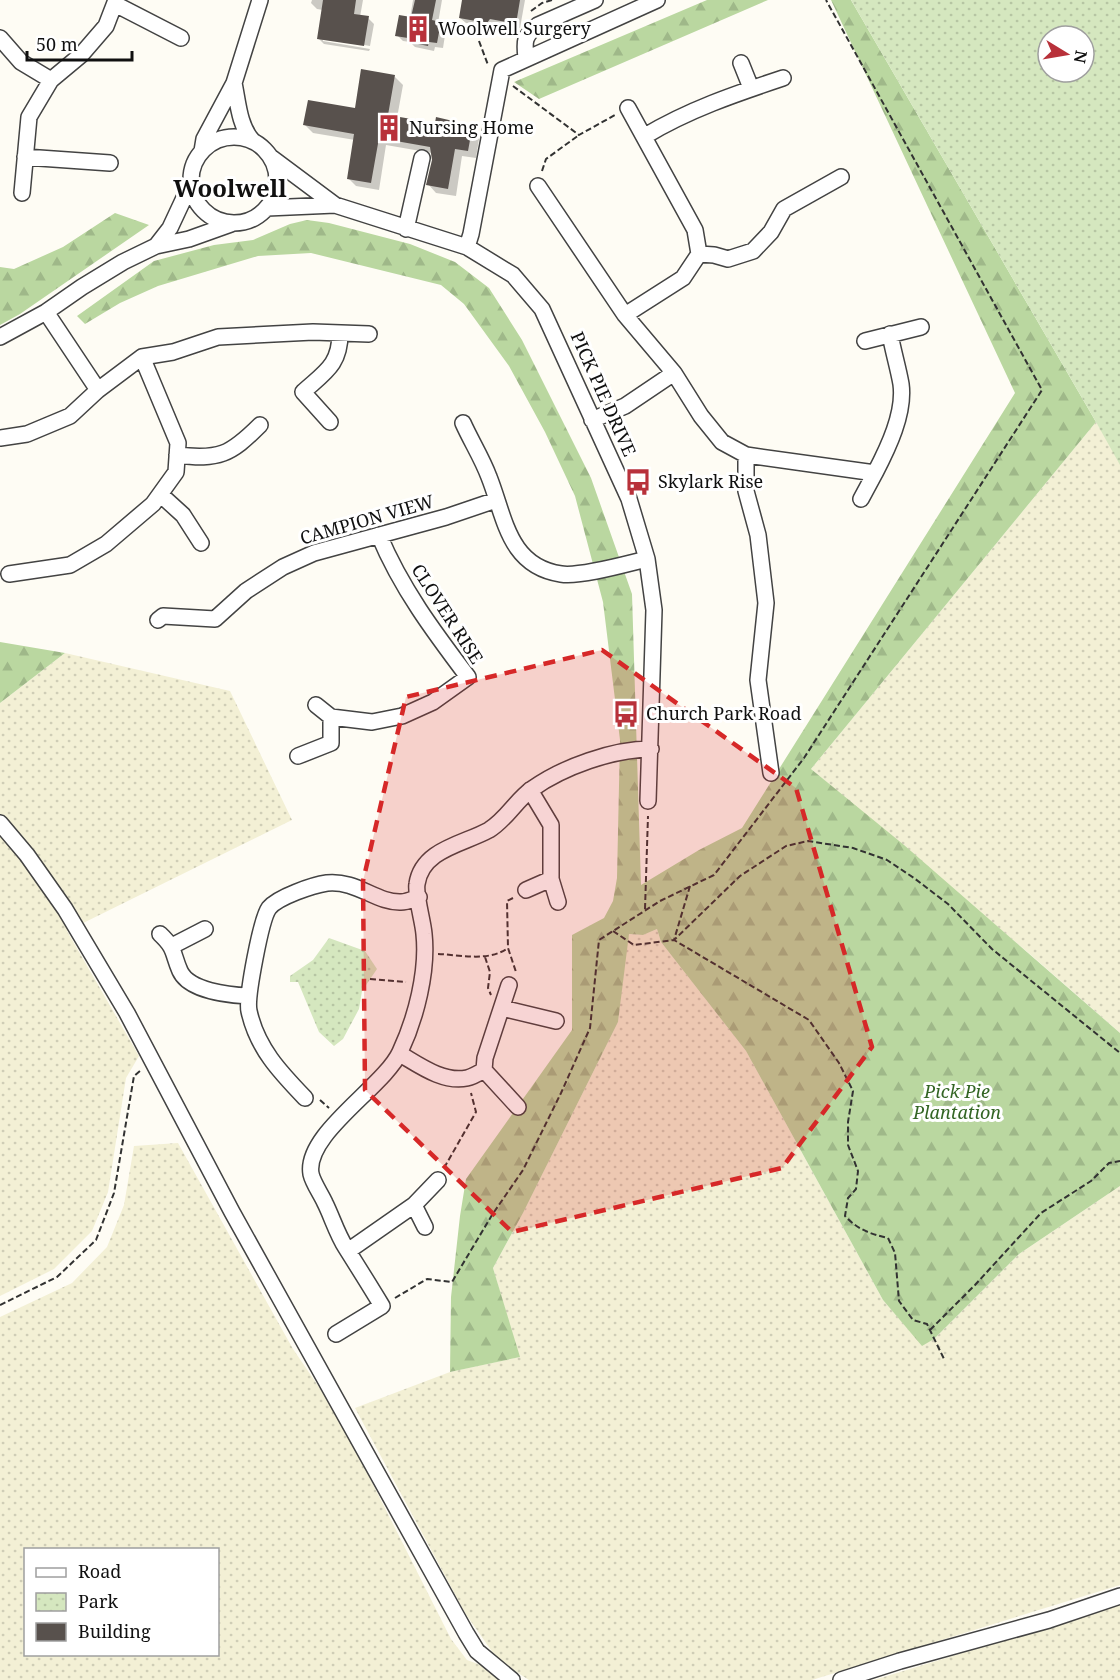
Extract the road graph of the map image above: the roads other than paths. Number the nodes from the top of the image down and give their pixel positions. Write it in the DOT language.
graph roads {
  1 [pos="260,0"];
  2 [pos="595,0"];
  3 [pos="657,0"];
  4 [pos="115,2"];
  5 [pos="0,38"];
  6 [pos="182,38"];
  7 [pos="526,58"];
  8 [pos="741,63"];
  9 [pos="783,78"];
  10 [pos="51,80"];
  11 [pos="234,83"];
  12 [pos="751,88"];
  13 [pos="628,108"];
  14 [pos="645,136"];
  15 [pos="252,140"];
  16 [pos="202,151"];
  17 [pos="26,157"];
  18 [pos="272,158"];
  19 [pos="422,158"];
  20 [pos="110,163"];
  21 [pos="841,177"];
  22 [pos="191,183"];
  23 [pos="538,186"];
  24 [pos="22,193"];
  25 [pos="335,206"];
  26 [pos="267,208"];
  27 [pos="231,224"];
  28 [pos="406,229"];
  29 [pos="156,246"];
  30 [pos="466,248"];
  31 [pos="699,254"];
  32 [pos="46,312"];
  33 [pos="625,315"];
  34 [pos="921,327"];
  35 [pos="340,333"];
  36 [pos="369,334"];
  37 [pos="890,334"];
  38 [pos="0,337"];
  39 [pos="865,341"];
  40 [pos="142,357"];
  41 [pos="674,373"];
  42 [pos="98,390"];
  43 [pos="592,420"];
  44 [pos="330,422"];
  45 [pos="463,423"];
  46 [pos="260,425"];
  47 [pos="0,438"];
  48 [pos="177,455"];
  49 [pos="746,455"];
  50 [pos="875,473"];
  51 [pos="160,495"];
  52 [pos="861,499"];
  53 [pos="496,500"];
  54 [pos="379,535"];
  55 [pos="201,543"];
  56 [pos="647,559"];
  57 [pos="9,574"];
  58 [pos="158,620"];
  59 [pos="316,705"];
  60 [pos="331,717"];
  61 [pos="651,749"];
  62 [pos="298,756"];
  63 [pos="771,774"];
  64 [pos="530,790"];
  65 [pos="648,801"];
  66 [pos="0,823"];
  67 [pos="551,879"];
  68 [pos="526,890"];
  69 [pos="419,897"];
  70 [pos="558,902"];
  71 [pos="205,929"];
  72 [pos="160,934"];
  73 [pos="172,946"];
  74 [pos="509,985"];
  75 [pos="249,996"];
  76 [pos="502,1008"];
  77 [pos="556,1021"];
  78 [pos="400,1054"];
  79 [pos="484,1070"];
  80 [pos="305,1098"];
  81 [pos="518,1107"];
  82 [pos="438,1180"];
  83 [pos="414,1205"];
  84 [pos="425,1227"];
  85 [pos="348,1251"];
  86 [pos="336,1334"];
  87 [pos="1120,1596"];
  88 [pos="512,1680"];
  89 [pos="841,1680"];
  1 -- 11 [label="street"];
  2 -- 7 [label="street"];
  3 -- 7 [label="street"];
  4 -- 6 [label="street"];
  4 -- 10 [label="street"];
  5 -- 10 [label="street"];
  7 -- 30 [label="street"];
  8 -- 12 [label="street"];
  9 -- 12 [label="street"];
  10 -- 17 [label="street"];
  11 -- 15 [label="street"];
  11 -- 16 [label="street"];
  12 -- 14 [label="street"];
  13 -- 14 [label="street"];
  14 -- 31 [label="street"];
  15 -- 16 [label="street"];
  15 -- 18 [label="street"];
  16 -- 22 [label="street"];
  17 -- 20 [label="street"];
  17 -- 24 [label="street"];
  18 -- 25 [label="street, PICK PIE DRIVE"];
  18 -- 26 [label="street"];
  19 -- 28 [label="street"];
  21 -- 31 [label="street"];
  22 -- 27 [label="street"];
  22 -- 29 [label="street"];
  23 -- 33 [label="street"];
  25 -- 26 [label="street, PICK PIE DRIVE"];
  25 -- 28 [label="street, PICK PIE DRIVE"];
  26 -- 27 [label="street"];
  27 -- 29 [label="street"];
  28 -- 30 [label="street, PICK PIE DRIVE"];
  29 -- 32 [label="street"];
  30 -- 43 [label="street, PICK PIE DRIVE"];
  31 -- 33 [label="street"];
  32 -- 38 [label="street"];
  32 -- 42 [label="street"];
  33 -- 41 [label="street"];
  34 -- 37 [label="street"];
  35 -- 36 [label="street"];
  35 -- 40 [label="street"];
  35 -- 44 [label="street"];
  37 -- 39 [label="street"];
  37 -- 50 [label="street"];
  40 -- 42 [label="street"];
  40 -- 48 [label="street"];
  41 -- 43 [label="street"];
  41 -- 49 [label="street"];
  42 -- 47 [label="street"];
  43 -- 56 [label="street, PICK PIE DRIVE"];
  45 -- 53 [label="street"];
  46 -- 48 [label="street"];
  48 -- 51 [label="street"];
  49 -- 50 [label="street"];
  49 -- 63 [label="street"];
  50 -- 52 [label="street"];
  51 -- 55 [label="street"];
  51 -- 57 [label="street"];
  53 -- 54 [label="street, CAMPION VIEW"];
  53 -- 56 [label="street"];
  54 -- 58 [label="street, CAMPION VIEW"];
  54 -- 60 [label="street, CLOVER RISE"];
  56 -- 61 [label="street, PICK PIE DRIVE"];
  59 -- 60 [label="street"];
  60 -- 62 [label="street"];
  61 -- 64 [label="street"];
  61 -- 65 [label="street, PICK PIE DRIVE"];
  64 -- 67 [label="street"];
  64 -- 69 [label="street"];
  66 -- 88 [label="street"];
  67 -- 68 [label="street"];
  67 -- 70 [label="street"];
  69 -- 75 [label="street"];
  69 -- 78 [label="street"];
  71 -- 73 [label="street"];
  72 -- 73 [label="street"];
  73 -- 75 [label="street"];
  74 -- 76 [label="street"];
  75 -- 80 [label="street"];
  76 -- 77 [label="street"];
  76 -- 79 [label="street"];
  78 -- 79 [label="street"];
  78 -- 85 [label="street"];
  79 -- 81 [label="street"];
  82 -- 83 [label="street"];
  83 -- 84 [label="street"];
  83 -- 85 [label="street"];
  85 -- 86 [label="street"];
  87 -- 89 [label="street"];
}
